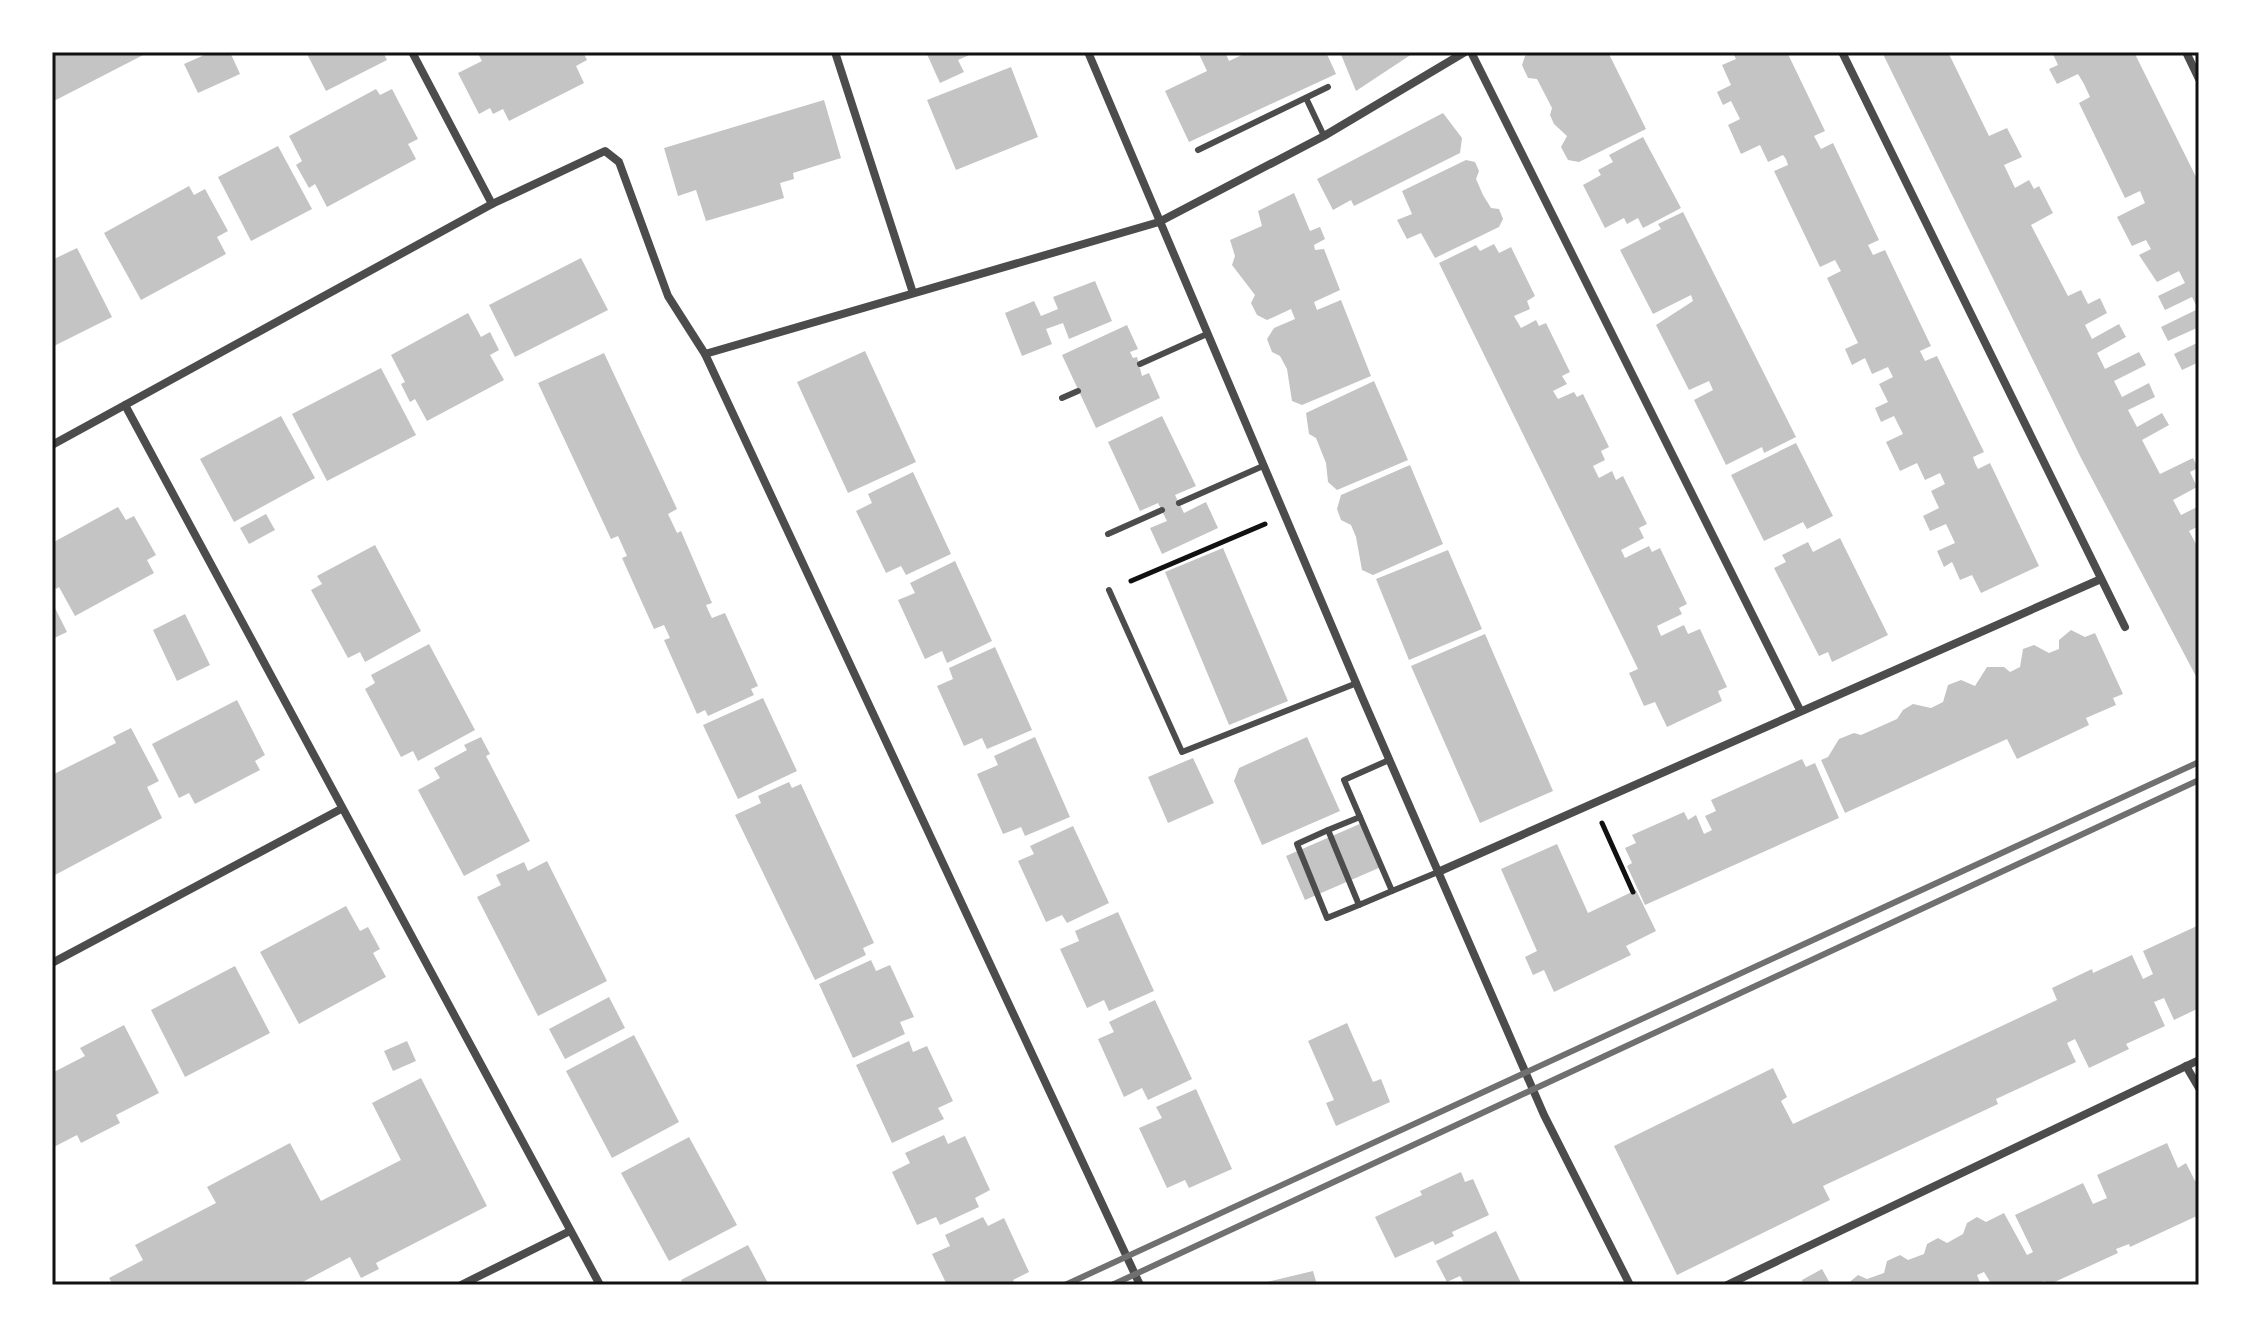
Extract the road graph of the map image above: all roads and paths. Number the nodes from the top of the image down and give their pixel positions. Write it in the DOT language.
graph roads {
  1 [pos="412,52"];
  2 [pos="835,52"];
  3 [pos="1088,52"];
  4 [pos="1465,52"];
  5 [pos="1471,52"];
  6 [pos="1842,52"];
  7 [pos="2186,52"];
  8 [pos="2199,79"];
  9 [pos="1328,87"];
  10 [pos="1306,98"];
  11 [pos="1324,136"];
  12 [pos="1198,150"];
  13 [pos="492,204"];
  14 [pos="1159,222"];
  15 [pos="913,293"];
  16 [pos="1207,334"];
  17 [pos="705,354"];
  18 [pos="1140,364"];
  19 [pos="1078,391"];
  20 [pos="1062,398"];
  21 [pos="125,405"];
  22 [pos="52,445"];
  23 [pos="1263,466"];
  24 [pos="1179,503"];
  25 [pos="1162,510"];
  26 [pos="1284,516"];
  27 [pos="1108,534"];
  28 [pos="2101,579"];
  29 [pos="1109,590"];
  30 [pos="2125,627"];
  31 [pos="1357,683"];
  32 [pos="1800,710"];
  33 [pos="1389,760"];
  34 [pos="1592,805"];
  35 [pos="341,809"];
  36 [pos="1360,817"];
  37 [pos="1328,830"];
  38 [pos="1438,872"];
  39 [pos="1392,891"];
  40 [pos="1633,892"];
  41 [pos="1359,905"];
  42 [pos="52,963"];
  43 [pos="2199,1060"];
  44 [pos="2186,1066"];
  45 [pos="2199,1088"];
  46 [pos="570,1231"];
  47 [pos="461,1285"];
  48 [pos="600,1285"];
  49 [pos="1140,1285"];
  50 [pos="1630,1285"];
  51 [pos="1727,1285"];
  1 -- 13 [label="street"];
  2 -- 15 [label="street"];
  3 -- 14 [label="street"];
  4 -- 11 [label="street"];
  5 -- 32 [label="street"];
  6 -- 28 [label="street"];
  7 -- 8 [label="street"];
  9 -- 10 [label="lane"];
  10 -- 11 [label="lane"];
  10 -- 12 [label="lane"];
  11 -- 14 [label="street"];
  13 -- 17 [label="street"];
  13 -- 21 [label="street"];
  14 -- 15 [label="street"];
  14 -- 16 [label="street"];
  15 -- 17 [label="street"];
  16 -- 18 [label="lane"];
  16 -- 23 [label="street"];
  17 -- 49 [label="street"];
  19 -- 20 [label="lane"];
  21 -- 22 [label="street"];
  21 -- 35 [label="street"];
  23 -- 24 [label="lane"];
  23 -- 26 [label="street"];
  25 -- 27 [label="lane"];
  26 -- 29 [label="path"];
  26 -- 31 [label="street"];
  28 -- 30 [label="street"];
  28 -- 32 [label="street"];
  29 -- 31 [label="lane"];
  31 -- 33 [label="street"];
  32 -- 34 [label="street"];
  33 -- 36 [label="lane"];
  33 -- 38 [label="street"];
  34 -- 38 [label="street"];
  34 -- 40 [label="path"];
  35 -- 42 [label="street"];
  35 -- 46 [label="street"];
  36 -- 37 [label="lane"];
  36 -- 39 [label="lane"];
  37 -- 41 [label="lane"];
  37 -- 41 [label="lane"];
  38 -- 39 [label="lane"];
  38 -- 50 [label="street"];
  39 -- 41 [label="lane"];
  43 -- 44 [label="street"];
  44 -- 45 [label="street"];
  44 -- 51 [label="street"];
  46 -- 47 [label="street"];
  46 -- 48 [label="street"];
}
